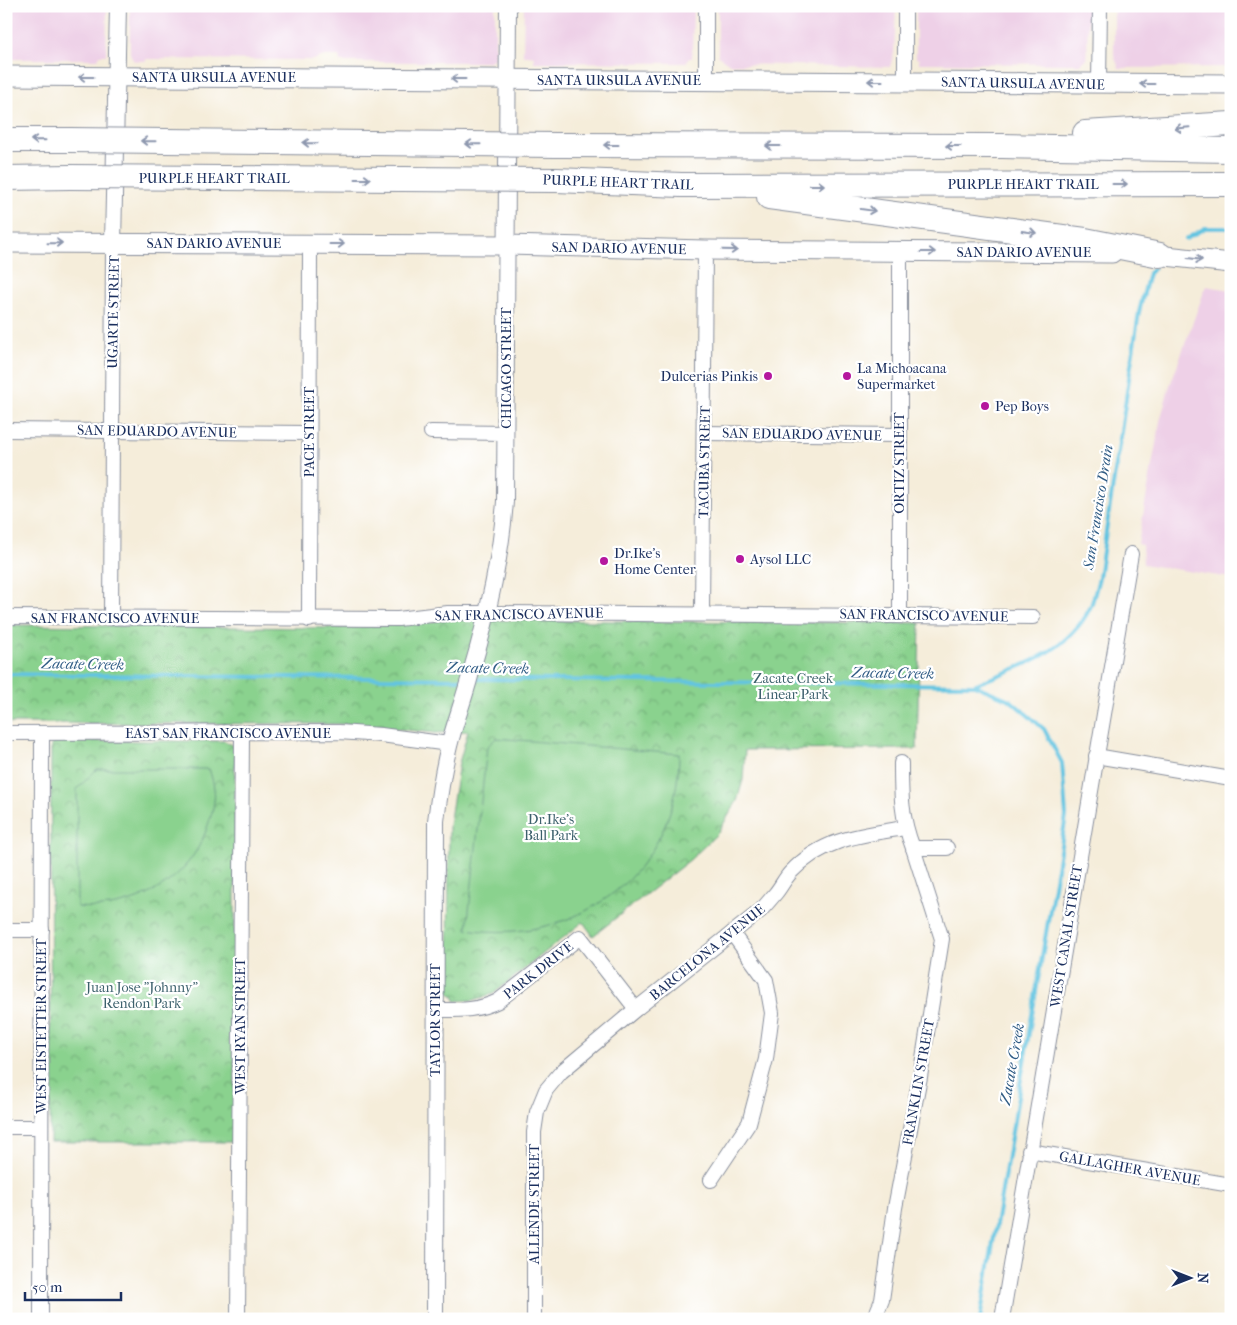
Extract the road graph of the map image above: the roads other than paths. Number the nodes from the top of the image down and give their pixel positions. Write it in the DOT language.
graph roads {
  1 [pos="118,6"];
  2 [pos="508,6"];
  3 [pos="706,6"];
  4 [pos="905,6"];
  5 [pos="1100,6"];
  6 [pos="6,76"];
  7 [pos="117,77"];
  8 [pos="507,79"];
  9 [pos="706,80"];
  10 [pos="905,82"];
  11 [pos="1099,84"];
  12 [pos="1231,84"];
  13 [pos="1231,124"];
  14 [pos="7,140"];
  15 [pos="1002,146"];
  16 [pos="1231,150"];
  17 [pos="6,178"];
  18 [pos="1231,184"];
  19 [pos="681,185"];
  20 [pos="6,243"];
  21 [pos="114,243"];
  22 [pos="310,244"];
  23 [pos="507,245"];
  24 [pos="706,250"];
  25 [pos="900,251"];
  26 [pos="1160,255"];
  27 [pos="1231,263"];
  28 [pos="6,430"];
  29 [pos="112,431"];
  30 [pos="431,432"];
  31 [pos="308,433"];
  32 [pos="506,433"];
  33 [pos="704,433"];
  34 [pos="899,435"];
  35 [pos="1131,554"];
  36 [pos="486,613"];
  37 [pos="702,614"];
  38 [pos="900,615"];
  39 [pos="1033,616"];
  40 [pos="6,617"];
  41 [pos="111,618"];
  42 [pos="308,620"];
  43 [pos="456,724"];
  44 [pos="6,733"];
  45 [pos="42,733"];
  46 [pos="242,734"];
  47 [pos="449,744"];
  48 [pos="1096,756"];
  49 [pos="900,763"];
  50 [pos="1231,779"];
  51 [pos="905,828"];
  52 [pos="913,848"];
  53 [pos="948,848"];
  54 [pos="6,930"];
  55 [pos="42,930"];
  56 [pos="732,934"];
  57 [pos="636,1009"];
  58 [pos="436,1010"];
  59 [pos="546,1090"];
  60 [pos="6,1127"];
  61 [pos="41,1127"];
  62 [pos="1029,1152"];
  63 [pos="711,1180"];
  64 [pos="1231,1185"];
  65 [pos="40,1319"];
  66 [pos="238,1319"];
  67 [pos="435,1319"];
  68 [pos="534,1319"];
  69 [pos="874,1319"];
  70 [pos="1002,1319"];
  1 -- 7 [label="street, UGARTE STREET"];
  2 -- 8 [label="street, CHICAGO STREET"];
  3 -- 9 [label="street"];
  4 -- 10 [label="street"];
  5 -- 11 [label="street"];
  7 -- 6 [label="main road, SANTA URSULA AVENUE, one-way"];
  8 -- 7 [label="main road, SANTA URSULA AVENUE, one-way"];
  7 -- 21 [label="street, UGARTE STREET"];
  8 -- 9 [label="main road, SANTA URSULA AVENUE"];
  8 -- 23 [label="street, CHICAGO STREET"];
  10 -- 9 [label="main road, SANTA URSULA AVENUE, one-way"];
  10 -- 11 [label="main road, SANTA URSULA AVENUE"];
  12 -- 11 [label="main road, SANTA URSULA AVENUE, one-way"];
  13 -- 15 [label="highway, one-way"];
  15 -- 14 [label="highway, one-way, bridge"];
  15 -- 16 [label="highway"];
  17 -- 19 [label="highway, PURPLE HEART TRAIL, one-way, bridge"];
  19 -- 18 [label="highway, PURPLE HEART TRAIL, one-way"];
  19 -- 26 [label="highway, one-way"];
  20 -- 21 [label="main road, SAN DARIO AVENUE, one-way"];
  21 -- 22 [label="main road, SAN DARIO AVENUE"];
  21 -- 29 [label="street, UGARTE STREET"];
  22 -- 23 [label="main road, SAN DARIO AVENUE, one-way"];
  22 -- 31 [label="street, PACE STREET"];
  23 -- 24 [label="main road, SAN DARIO AVENUE"];
  23 -- 32 [label="street, CHICAGO STREET"];
  24 -- 25 [label="main road, SAN DARIO AVENUE, one-way"];
  24 -- 33 [label="street, TACUBA STREET"];
  25 -- 26 [label="main road, SAN DARIO AVENUE, one-way"];
  25 -- 34 [label="street, ORTIZ STREET"];
  26 -- 27 [label="main road, SAN DARIO AVENUE, one-way"];
  28 -- 29 [label="street, SAN EDUARDO AVENUE"];
  29 -- 31 [label="street, SAN EDUARDO AVENUE"];
  29 -- 41 [label="street, UGARTE STREET"];
  30 -- 32 [label="street"];
  31 -- 42 [label="street, PACE STREET"];
  32 -- 36 [label="street, CHICAGO STREET"];
  33 -- 34 [label="street, SAN EDUARDO AVENUE"];
  33 -- 37 [label="street, TACUBA STREET"];
  34 -- 38 [label="street, ORTIZ STREET"];
  35 -- 48 [label="street, WEST CANAL STREET"];
  36 -- 37 [label="street, SAN FRANCISCO AVENUE"];
  36 -- 42 [label="street, SAN FRANCISCO AVENUE"];
  36 -- 43 [label="street, CHICAGO STREET"];
  37 -- 38 [label="street, SAN FRANCISCO AVENUE"];
  38 -- 39 [label="street, SAN FRANCISCO AVENUE"];
  40 -- 41 [label="street, SAN FRANCISCO AVENUE"];
  41 -- 42 [label="street, SAN FRANCISCO AVENUE"];
  43 -- 47 [label="street, TAYLOR STREET"];
  44 -- 45 [label="street, EAST SAN FRANCISCO AVENUE"];
  45 -- 46 [label="street, EAST SAN FRANCISCO AVENUE"];
  45 -- 55 [label="street, WEST EISTETTER STREET"];
  46 -- 47 [label="street, EAST SAN FRANCISCO AVENUE"];
  46 -- 66 [label="street, WEST RYAN STREET"];
  47 -- 58 [label="street, TAYLOR STREET"];
  48 -- 50 [label="street"];
  48 -- 62 [label="street, WEST CANAL STREET"];
  49 -- 51 [label="street, FRANKLIN STREET"];
  51 -- 52 [label="street, FRANKLIN STREET"];
  51 -- 56 [label="street, BARCELONA AVENUE"];
  52 -- 53 [label="street"];
  52 -- 69 [label="street, FRANKLIN STREET"];
  54 -- 55 [label="street"];
  55 -- 61 [label="street, WEST EISTETTER STREET"];
  56 -- 57 [label="street, BARCELONA AVENUE"];
  56 -- 63 [label="street"];
  57 -- 58 [label="street, PARK DRIVE"];
  57 -- 59 [label="street, BARCELONA AVENUE"];
  58 -- 67 [label="street, TAYLOR STREET"];
  59 -- 68 [label="street, ALLENDE STREET"];
  60 -- 61 [label="street"];
  61 -- 65 [label="street, WEST EISTETTER STREET"];
  62 -- 64 [label="street, GALLAGHER AVENUE"];
  62 -- 70 [label="street, WEST CANAL STREET"];
}
